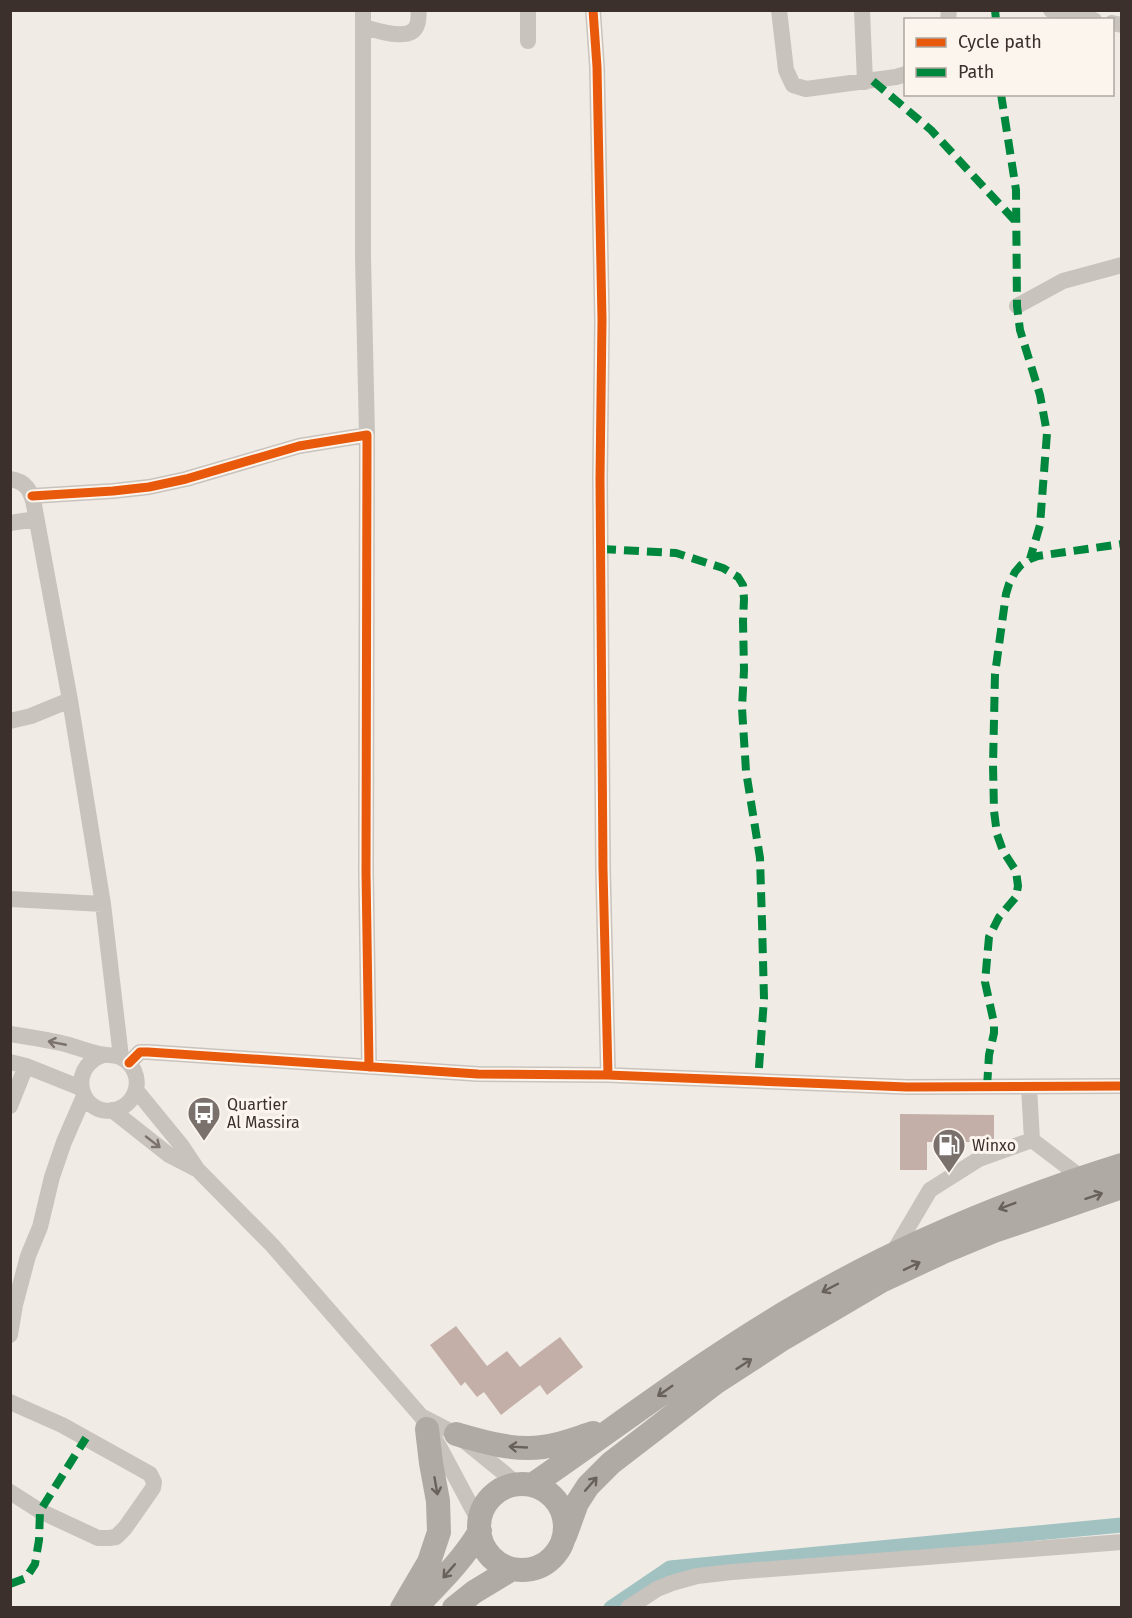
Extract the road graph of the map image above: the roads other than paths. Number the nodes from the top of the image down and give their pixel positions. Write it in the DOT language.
graph roads {
  1 [pos="419,10"];
  2 [pos="528,10"];
  3 [pos="593,10"];
  4 [pos="779,10"];
  5 [pos="862,10"];
  6 [pos="1051,10"];
  7 [pos="1085,18"];
  8 [pos="363,19"];
  9 [pos="528,41"];
  10 [pos="904,75"];
  11 [pos="865,81"];
  12 [pos="1122,265"];
  13 [pos="1017,306"];
  14 [pos="367,435"];
  15 [pos="10,479"];
  16 [pos="32,496"];
  17 [pos="36,519"];
  18 [pos="10,523"];
  19 [pos="70,700"];
  20 [pos="10,721"];
  21 [pos="10,899"];
  22 [pos="103,904"];
  23 [pos="10,1034"];
  24 [pos="103,1055"];
  25 [pos="125,1060"];
  26 [pos="18,1064"];
  27 [pos="369,1067"];
  28 [pos="608,1075"];
  29 [pos="1122,1086"];
  30 [pos="1029,1087"];
  31 [pos="136,1090"];
  32 [pos="83,1092"];
  33 [pos="10,1106"];
  34 [pos="111,1110"];
  35 [pos="1032,1140"];
  36 [pos="1122,1165"];
  37 [pos="196,1169"];
  38 [pos="1082,1178"];
  39 [pos="1122,1187"];
  40 [pos="890,1256"];
  41 [pos="10,1335"];
  42 [pos="10,1402"];
  43 [pos="424,1422"];
  44 [pos="615,1426"];
  45 [pos="456,1434"];
  46 [pos="524,1485"];
  47 [pos="10,1492"];
  48 [pos="480,1527"];
  49 [pos="565,1536"];
  50 [pos="1122,1542"];
  51 [pos="512,1569"];
  52 [pos="402,1608"];
  53 [pos="414,1608"];
  54 [pos="454,1608"];
  55 [pos="628,1608"];
  1 -- 8 [label="street"];
  2 -- 9 [label="street"];
  3 -- 28 [label="street"];
  4 -- 11 [label="street"];
  5 -- 11 [label="street"];
  6 -- 7 [label="street"];
  8 -- 14 [label="street"];
  10 -- 11 [label="street"];
  12 -- 13 [label="street"];
  14 -- 16 [label="street"];
  14 -- 27 [label="street"];
  15 -- 16 [label="street"];
  16 -- 17 [label="street"];
  17 -- 18 [label="street"];
  17 -- 19 [label="street"];
  19 -- 20 [label="street"];
  19 -- 22 [label="street"];
  21 -- 22 [label="street"];
  22 -- 25 [label="street"];
  24 -- 23 [label="street, one-way"];
  24 -- 25 [label="street"];
  24 -- 32 [label="street"];
  25 -- 27 [label="street"];
  25 -- 31 [label="street"];
  26 -- 32 [label="street"];
  26 -- 33 [label="street"];
  27 -- 28 [label="street"];
  28 -- 30 [label="street"];
  29 -- 30 [label="street"];
  30 -- 35 [label="street"];
  31 -- 34 [label="street"];
  31 -- 37 [label="street"];
  32 -- 34 [label="street"];
  32 -- 41 [label="street"];
  34 -- 37 [label="street, one-way"];
  35 -- 38 [label="street"];
  35 -- 40 [label="street"];
  36 -- 38 [label="highway"];
  37 -- 43 [label="street"];
  38 -- 40 [label="highway, one-way"];
  49 -- 39 [label="highway, one-way"];
  40 -- 44 [label="highway, one-way"];
  42 -- 47 [label="street"];
  43 -- 45 [label="street"];
  43 -- 48 [label="street"];
  43 -- 52 [label="highway, one-way"];
  44 -- 45 [label="highway, one-way"];
  44 -- 46 [label="highway"];
  45 -- 46 [label="street"];
  46 -- 48 [label="highway"];
  46 -- 49 [label="highway"];
  48 -- 51 [label="highway"];
  48 -- 53 [label="highway, one-way"];
  49 -- 51 [label="highway"];
  50 -- 55 [label="street"];
  51 -- 54 [label="highway"];
}
